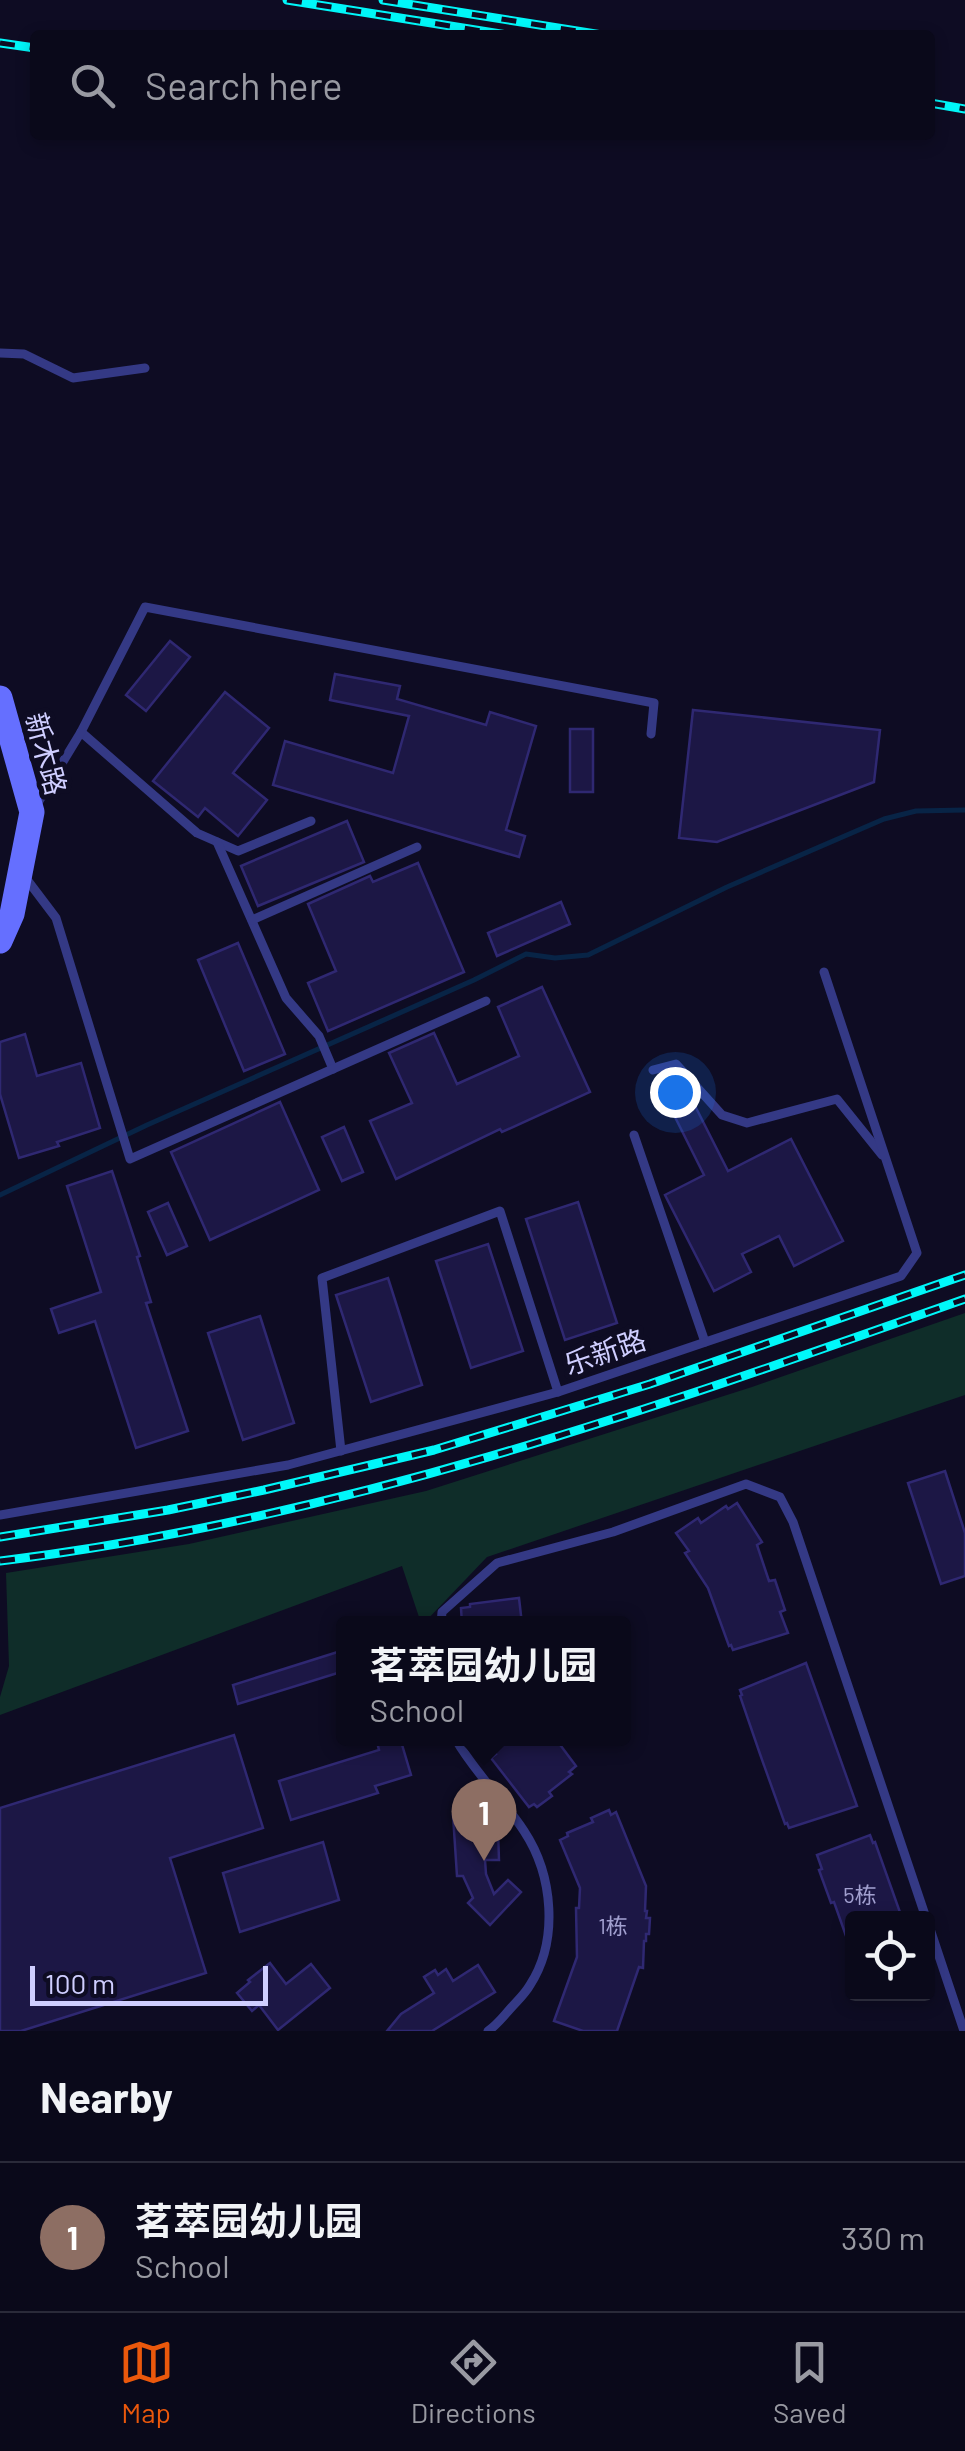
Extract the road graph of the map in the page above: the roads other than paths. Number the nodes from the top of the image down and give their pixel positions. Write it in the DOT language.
graph roads {
  1 [pos="0,353"];
  2 [pos="144,368"];
  3 [pos="0,698"];
  4 [pos="81,732"];
  5 [pos="651,734"];
  6 [pos="32,812"];
  7 [pos="312,821"];
  8 [pos="217,842"];
  9 [pos="416,847"];
  10 [pos="20,871"];
  11 [pos="252,920"];
  12 [pos="0,941"];
  13 [pos="824,972"];
  14 [pos="486,1001"];
  15 [pos="333,1069"];
  16 [pos="653,1070"];
  17 [pos="634,1135"];
  18 [pos="887,1162"];
  19 [pos="705,1342"];
  20 [pos="558,1392"];
  21 [pos="341,1451"];
  22 [pos="0,1515"];
  23 [pos="442,1616"];
  24 [pos="460,1746"];
  25 [pos="924,1911"];
  26 [pos="935,1945"];
  27 [pos="488,2031"];
  28 [pos="964,2031"];
  1 -- 2 [label="lane"];
  3 -- 6 [label="street, 新木路"];
  4 -- 5 [label="lane"];
  4 -- 6 [label="lane"];
  4 -- 8 [label="lane"];
  6 -- 10 [label="street, 新木路"];
  7 -- 8 [label="lane"];
  8 -- 11 [label="lane"];
  9 -- 11 [label="lane"];
  10 -- 12 [label="street, 新木路"];
  10 -- 15 [label="lane"];
  11 -- 15 [label="lane"];
  13 -- 18 [label="lane, 乐新路"];
  14 -- 15 [label="lane"];
  16 -- 18 [label="lane"];
  17 -- 19 [label="lane"];
  18 -- 19 [label="lane, 乐新路"];
  19 -- 20 [label="lane, 乐新路"];
  20 -- 21 [label="lane, 乐新路"];
  20 -- 21 [label="lane"];
  21 -- 22 [label="lane, 乐新路"];
  23 -- 25 [label="lane"];
  24 -- 27 [label="lane"];
  26 -- 28 [label="lane"];
}
